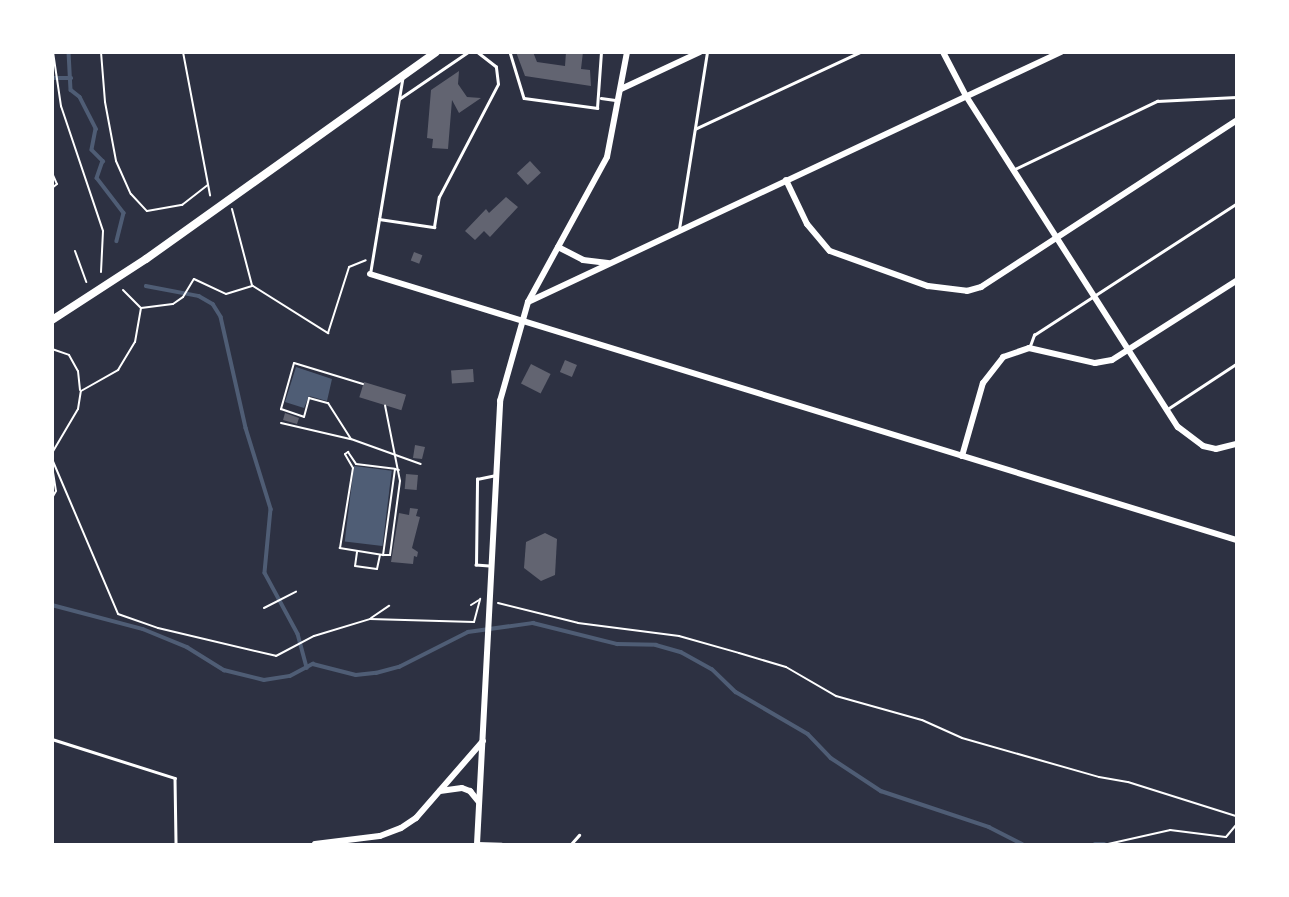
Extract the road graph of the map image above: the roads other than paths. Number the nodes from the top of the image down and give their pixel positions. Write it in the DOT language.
graph roads {
  1 [pos="436,52"];
  2 [pos="468,52"];
  3 [pos="477,52"];
  4 [pos="510,52"];
  5 [pos="601,52"];
  6 [pos="627,52"];
  7 [pos="700,52"];
  8 [pos="707,52"];
  9 [pos="860,52"];
  10 [pos="943,52"];
  11 [pos="1061,52"];
  12 [pos="1049,55"];
  13 [pos="403,77"];
  14 [pos="621,89"];
  15 [pos="966,96"];
  16 [pos="600,97"];
  17 [pos="1237,97"];
  18 [pos="399,99"];
  19 [pos="619,101"];
  20 [pos="1237,121"];
  21 [pos="695,129"];
  22 [pos="1013,170"];
  23 [pos="786,180"];
  24 [pos="1237,204"];
  25 [pos="379,219"];
  26 [pos="679,229"];
  27 [pos="1057,238"];
  28 [pos="558,247"];
  29 [pos="610,264"];
  30 [pos="370,274"];
  31 [pos="1237,281"];
  32 [pos="1094,296"];
  33 [pos="528,302"];
  34 [pos="52,320"];
  35 [pos="522,321"];
  36 [pos="1029,348"];
  37 [pos="1131,350"];
  38 [pos="1237,364"];
  39 [pos="1168,409"];
  40 [pos="1237,444"];
  41 [pos="962,456"];
  42 [pos="496,475"];
  43 [pos="1237,540"];
  44 [pos="493,566"];
  45 [pos="52,739"];
  46 [pos="483,741"];
  47 [pos="439,791"];
  48 [pos="480,803"];
  49 [pos="579,835"];
  50 [pos="477,844"];
  51 [pos="176,845"];
  52 [pos="315,845"];
  53 [pos="501,845"];
  54 [pos="571,845"];
  1 -- 13 [label="main road"];
  2 -- 18 [label="lane"];
  3 -- 25 [label="lane"];
  4 -- 16 [label="lane"];
  5 -- 16 [label="lane"];
  6 -- 14 [label="street"];
  7 -- 14 [label="street"];
  8 -- 21 [label="lane"];
  9 -- 21 [label="lane"];
  10 -- 15 [label="street"];
  11 -- 12 [label="street"];
  12 -- 15 [label="street"];
  13 -- 18 [label="lane"];
  13 -- 34 [label="main road"];
  14 -- 19 [label="street"];
  15 -- 22 [label="street"];
  15 -- 23 [label="street"];
  16 -- 19 [label="lane"];
  17 -- 22 [label="lane"];
  18 -- 25 [label="lane"];
  19 -- 28 [label="street"];
  20 -- 27 [label="street"];
  21 -- 26 [label="lane"];
  22 -- 27 [label="street"];
  23 -- 26 [label="street"];
  23 -- 27 [label="street"];
  24 -- 32 [label="lane"];
  25 -- 30 [label="lane"];
  26 -- 29 [label="street"];
  27 -- 32 [label="street"];
  28 -- 29 [label="street"];
  28 -- 33 [label="street"];
  29 -- 33 [label="street"];
  30 -- 35 [label="street"];
  31 -- 37 [label="street"];
  32 -- 36 [label="lane"];
  32 -- 37 [label="street"];
  33 -- 35 [label="street"];
  35 -- 41 [label="street"];
  35 -- 42 [label="street"];
  36 -- 37 [label="street"];
  36 -- 41 [label="street"];
  37 -- 39 [label="street"];
  38 -- 39 [label="lane"];
  39 -- 40 [label="street"];
  41 -- 43 [label="street"];
  42 -- 44 [label="street"];
  42 -- 44 [label="lane"];
  44 -- 46 [label="street"];
  45 -- 51 [label="lane"];
  46 -- 47 [label="street"];
  46 -- 48 [label="street"];
  47 -- 48 [label="street"];
  47 -- 52 [label="street"];
  48 -- 50 [label="street"];
  49 -- 54 [label="lane"];
  50 -- 53 [label="lane"];
}
